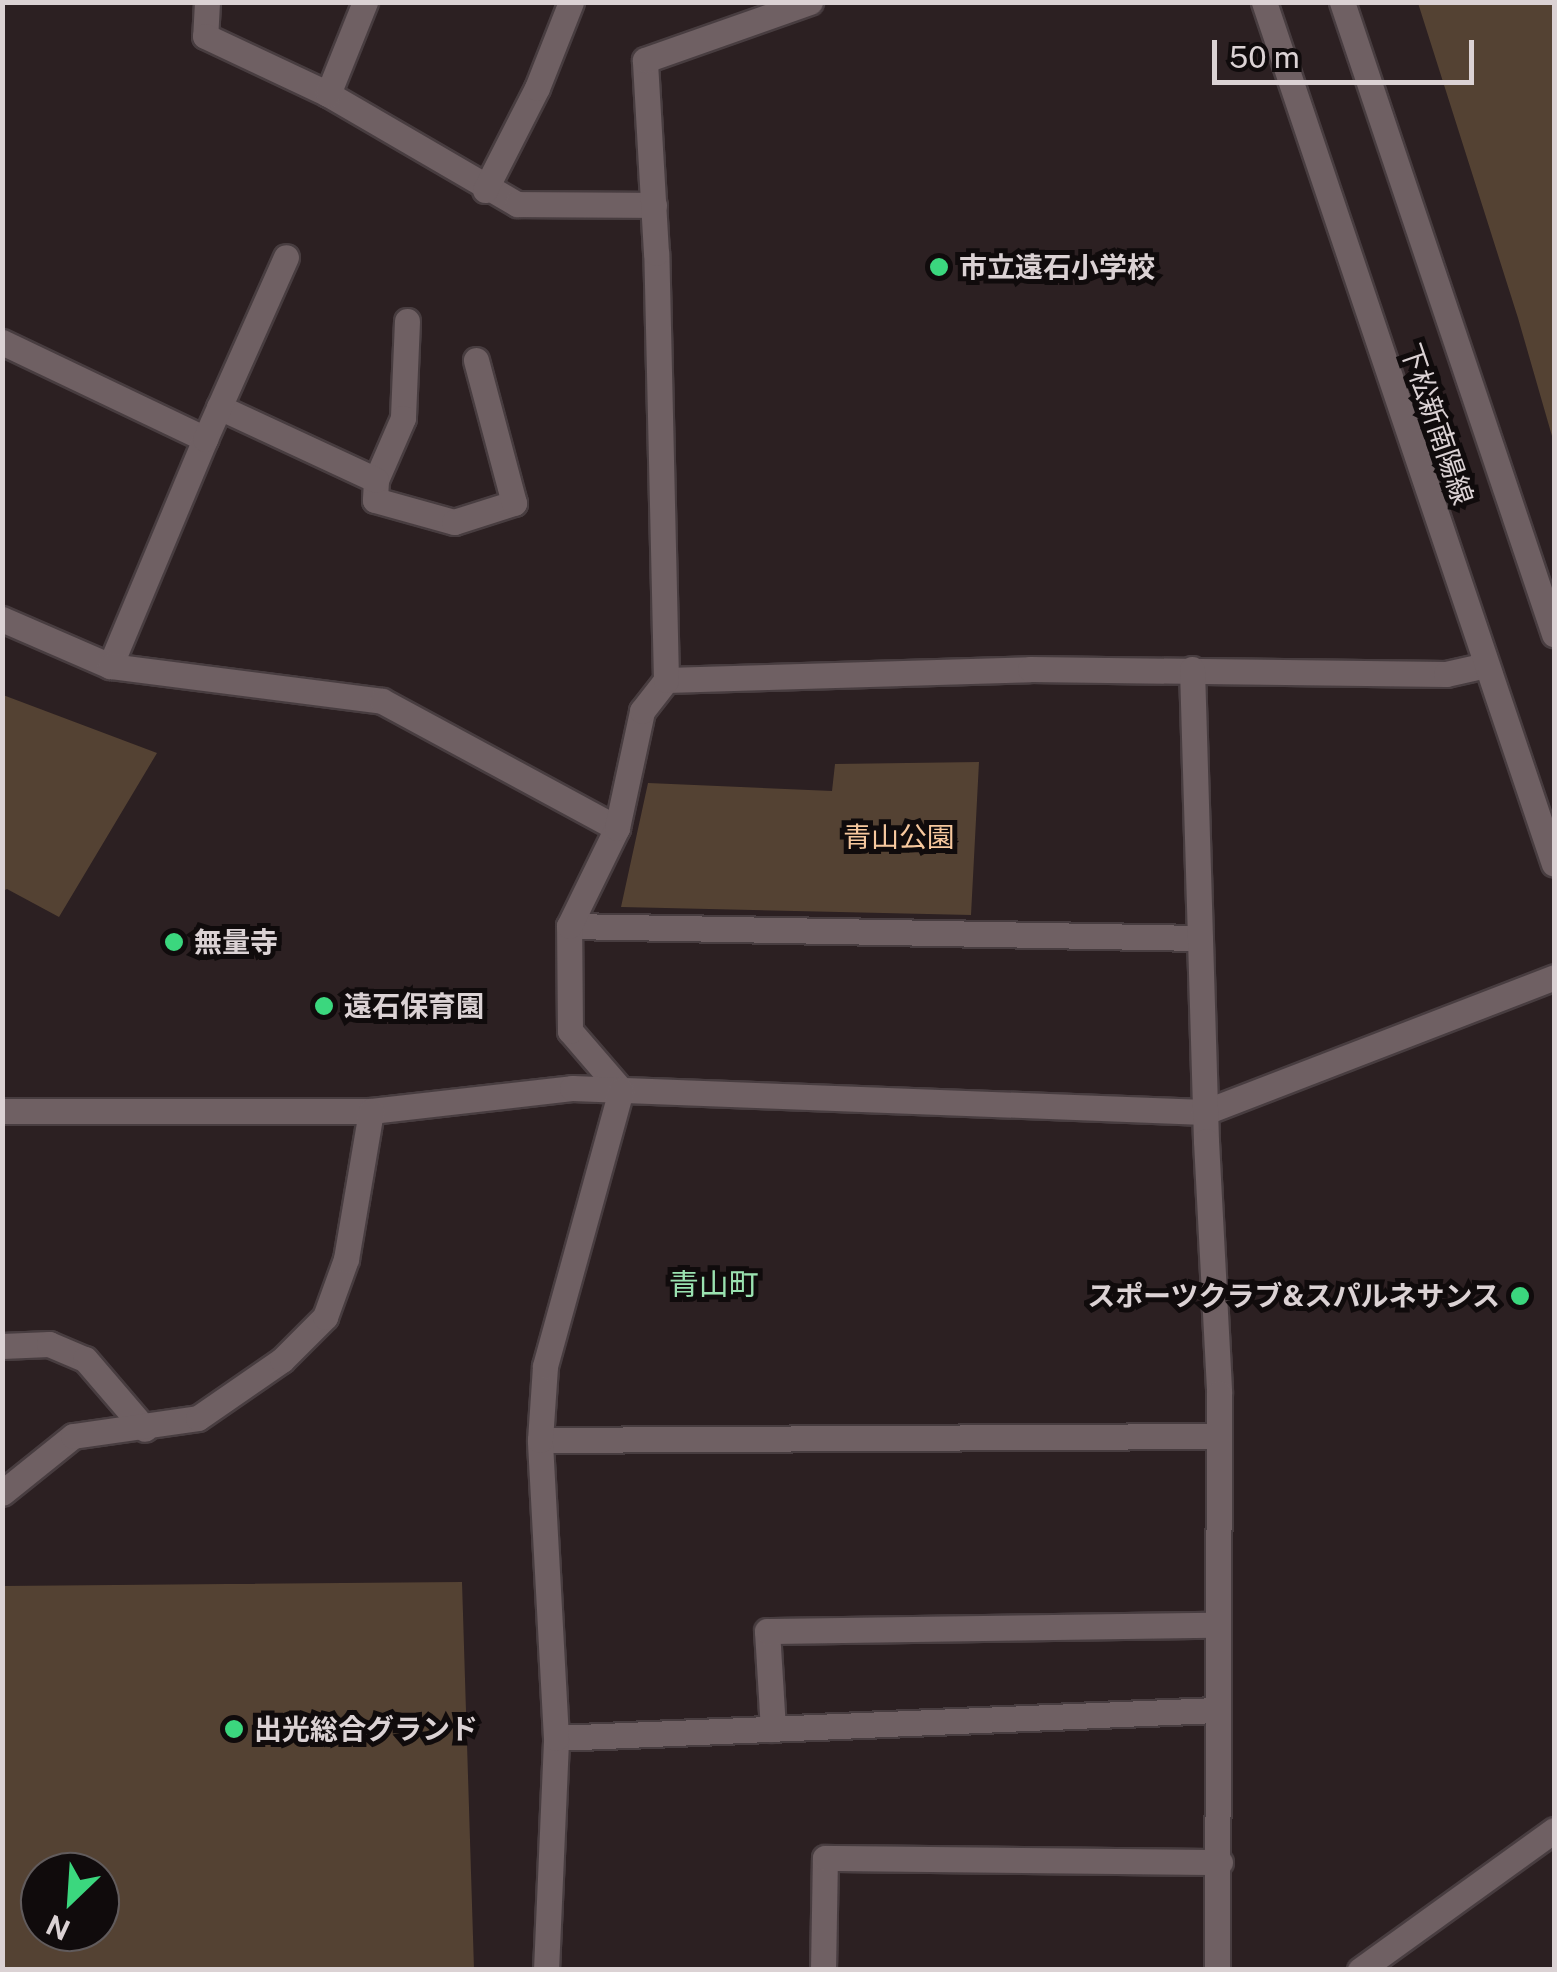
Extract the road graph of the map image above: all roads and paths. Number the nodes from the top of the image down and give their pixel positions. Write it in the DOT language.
graph roads {
  1 [pos="207,2"];
  2 [pos="365,2"];
  3 [pos="571,2"];
  4 [pos="810,2"];
  5 [pos="1264,2"];
  6 [pos="1342,2"];
  7 [pos="328,94"];
  8 [pos="486,188"];
  9 [pos="654,205"];
  10 [pos="286,257"];
  11 [pos="406,320"];
  12 [pos="2,342"];
  13 [pos="476,360"];
  14 [pos="219,407"];
  15 [pos="205,439"];
  16 [pos="376,480"];
  17 [pos="2,619"];
  18 [pos="1554,634"];
  19 [pos="1486,665"];
  20 [pos="110,666"];
  21 [pos="1192,670"];
  22 [pos="666,680"];
  23 [pos="617,828"];
  24 [pos="1554,864"];
  25 [pos="569,926"];
  26 [pos="1200,938"];
  27 [pos="1554,976"];
  28 [pos="621,1090"];
  29 [pos="2,1111"];
  30 [pos="371,1111"];
  31 [pos="1205,1112"];
  32 [pos="2,1346"];
  33 [pos="145,1429"];
  34 [pos="1218,1436"];
  35 [pos="540,1440"];
  36 [pos="2,1493"];
  37 [pos="1217,1625"];
  38 [pos="1217,1710"];
  39 [pos="773,1729"];
  40 [pos="556,1738"];
  41 [pos="1554,1830"];
  42 [pos="1220,1862"];
  43 [pos="546,1970"];
  44 [pos="823,1970"];
  45 [pos="1217,1970"];
  46 [pos="1360,1970"];
  1 -- 7 [label="street"];
  2 -- 7 [label="street"];
  3 -- 8 [label="street"];
  4 -- 9 [label="street"];
  5 -- 19 [label="street, 下松新南陽線"];
  6 -- 18 [label="street, 下松新南陽線"];
  7 -- 8 [label="street"];
  8 -- 9 [label="street"];
  9 -- 22 [label="street"];
  10 -- 14 [label="street"];
  11 -- 16 [label="street"];
  12 -- 15 [label="street"];
  13 -- 16 [label="street"];
  14 -- 15 [label="street"];
  14 -- 16 [label="street"];
  15 -- 20 [label="street"];
  17 -- 20 [label="street"];
  19 -- 21 [label="street"];
  19 -- 24 [label="street, 下松新南陽線"];
  20 -- 23 [label="street"];
  21 -- 22 [label="street"];
  21 -- 26 [label="street"];
  22 -- 23 [label="street"];
  23 -- 25 [label="street"];
  25 -- 26 [label="street"];
  25 -- 28 [label="street"];
  26 -- 31 [label="street"];
  27 -- 31 [label="street"];
  28 -- 30 [label="street"];
  28 -- 31 [label="street"];
  28 -- 35 [label="street"];
  29 -- 30 [label="street"];
  30 -- 33 [label="street"];
  31 -- 34 [label="street"];
  32 -- 33 [label="street"];
  33 -- 36 [label="street"];
  34 -- 35 [label="street"];
  34 -- 37 [label="street"];
  35 -- 40 [label="street"];
  37 -- 38 [label="street"];
  37 -- 39 [label="street"];
  38 -- 39 [label="street"];
  38 -- 42 [label="street"];
  39 -- 40 [label="street"];
  40 -- 43 [label="street"];
  41 -- 46 [label="street"];
  42 -- 44 [label="street"];
  42 -- 45 [label="street"];
}
